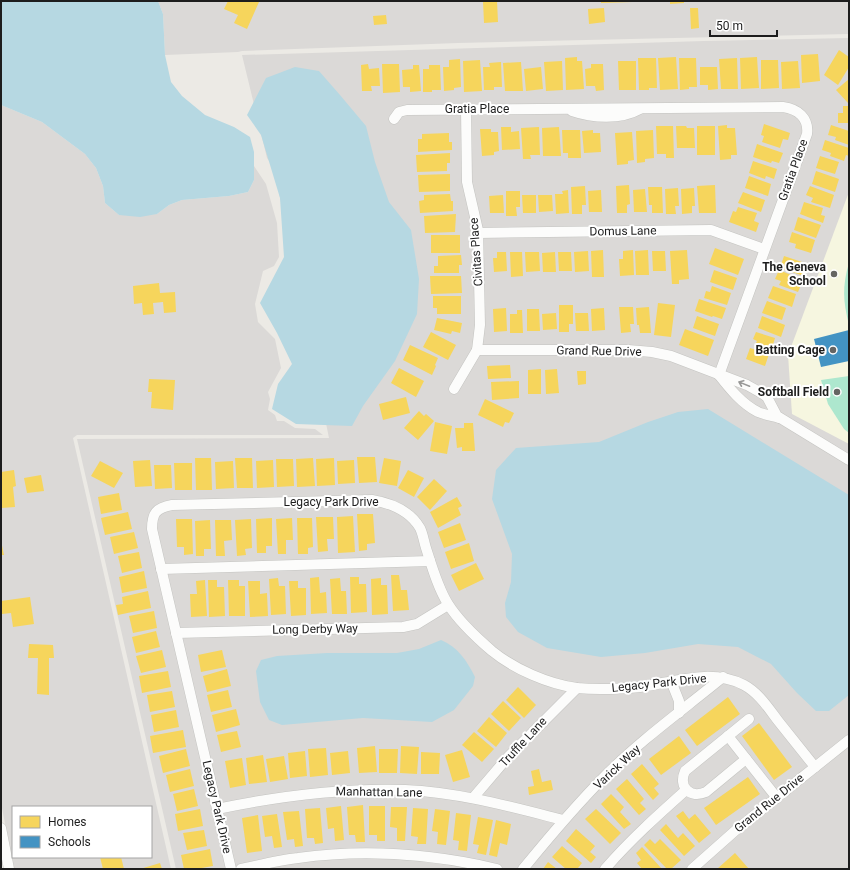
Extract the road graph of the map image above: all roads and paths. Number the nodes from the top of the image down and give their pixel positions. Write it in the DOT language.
graph roads {
  1 [pos="466,109"];
  2 [pos="394,119"];
  3 [pos="478,232"];
  4 [pos="764,249"];
  5 [pos="477,350"];
  6 [pos="719,375"];
  7 [pos="454,389"];
  8 [pos="781,419"];
  9 [pos="849,460"];
  10 [pos="430,561"];
  11 [pos="161,569"];
  12 [pos="448,605"];
  13 [pos="176,633"];
  14 [pos="724,677"];
  15 [pos="672,681"];
  16 [pos="577,688"];
  17 [pos="679,714"];
  18 [pos="749,719"];
  19 [pos="728,736"];
  20 [pos="849,740"];
  21 [pos="746,759"];
  22 [pos="816,767"];
  23 [pos="686,790"];
  24 [pos="473,798"];
  25 [pos="776,798"];
  26 [pos="217,809"];
  27 [pos="563,820"];
  28 [pos="1,828"];
  29 [pos="9,869"];
  30 [pos="231,869"];
  31 [pos="241,869"];
  32 [pos="497,869"];
  33 [pos="523,869"];
  34 [pos="605,869"];
  35 [pos="692,869"];
  1 -- 2 [label="street, Gratia Place"];
  1 -- 3 [label="street, Civitas Place"];
  1 -- 4 [label="street, Gratia Place"];
  3 -- 4 [label="street, Domus Lane"];
  3 -- 5 [label="street, Civitas Place"];
  4 -- 6 [label="street, Gratia Place"];
  5 -- 6 [label="street, Grand Rue Drive"];
  5 -- 7 [label="street, Civitas Place"];
  6 -- 8 [label="street, Grand Rue Drive"];
  8 -- 6 [label="street, Grand Rue Drive, one-way"];
  8 -- 9 [label="street, Grand Rue Drive"];
  10 -- 11 [label="street"];
  10 -- 11 [label="street, Legacy Park Drive"];
  10 -- 12 [label="street, Legacy Park Drive"];
  11 -- 13 [label="street, Legacy Park Drive"];
  12 -- 13 [label="street, Long Derby Way"];
  12 -- 16 [label="street, Legacy Park Drive"];
  13 -- 26 [label="street, Legacy Park Drive"];
  14 -- 15 [label="street, Legacy Park Drive"];
  14 -- 17 [label="street, Varick Way"];
  14 -- 22 [label="street, Legacy Park Drive"];
  15 -- 16 [label="street, Legacy Park Drive"];
  15 -- 17 [label="street"];
  16 -- 24 [label="street, Truffle Lane"];
  17 -- 27 [label="street, Varick Way"];
  18 -- 19 [label="street"];
  19 -- 21 [label="street"];
  19 -- 23 [label="street"];
  20 -- 22 [label="street, Grand Rue Drive"];
  21 -- 23 [label="street"];
  21 -- 25 [label="street"];
  22 -- 25 [label="street, Grand Rue Drive"];
  23 -- 34 [label="street"];
  24 -- 26 [label="street, Manhattan Lane"];
  24 -- 27 [label="street, Manhattan Lane"];
  25 -- 35 [label="street, Grand Rue Drive"];
  26 -- 30 [label="street, Legacy Park Drive"];
  27 -- 33 [label="street, Varick Way"];
  28 -- 29 [label="street"];
  31 -- 32 [label="street"];
}
